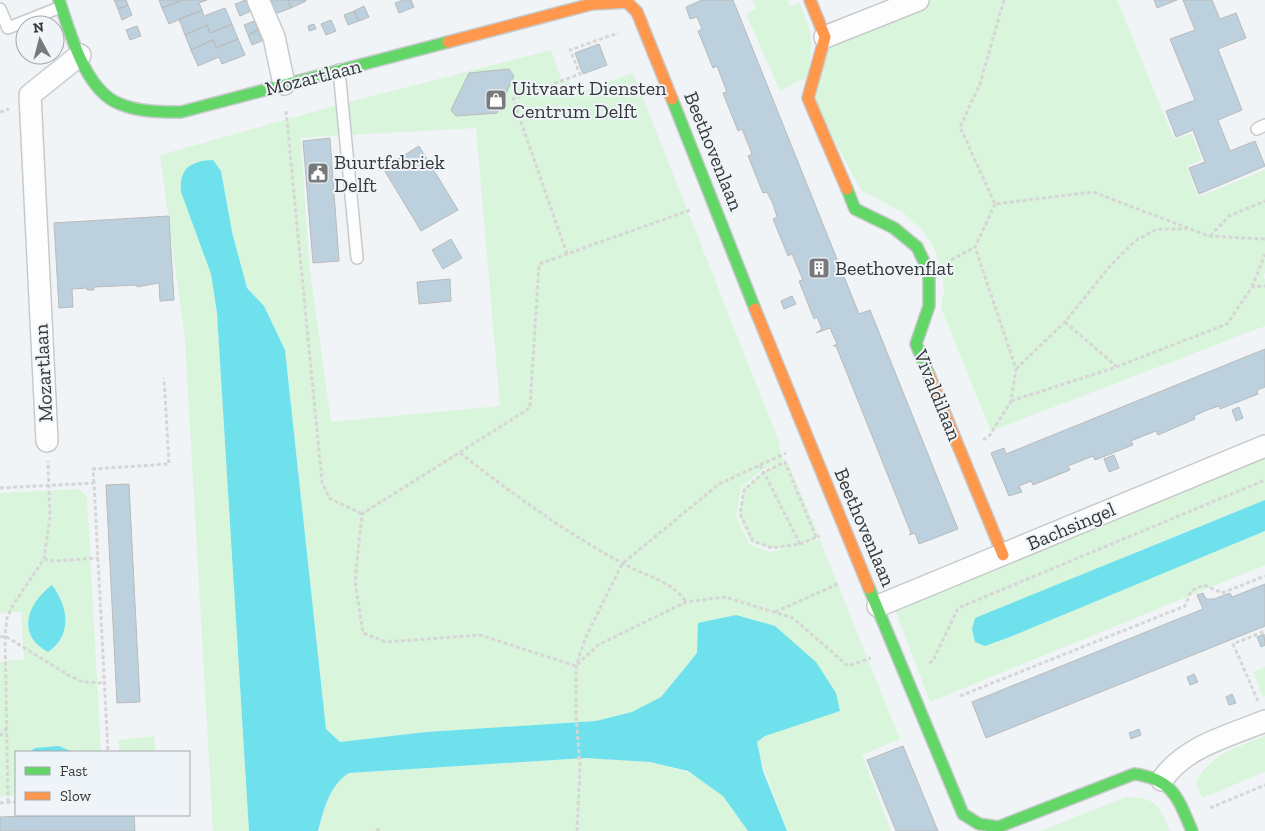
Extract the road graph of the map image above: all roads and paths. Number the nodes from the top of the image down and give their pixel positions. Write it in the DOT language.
graph roads {
  1 [pos="258,0"];
  2 [pos="810,0"];
  3 [pos="918,0"];
  4 [pos="1004,0"];
  5 [pos="628,1"];
  6 [pos="591,2"];
  7 [pos="60,3"];
  8 [pos="0,9"];
  9 [pos="642,24"];
  10 [pos="825,37"];
  11 [pos="80,55"];
  12 [pos="339,70"];
  13 [pos="284,84"];
  14 [pos="1265,201"];
  15 [pos="714,202"];
  16 [pos="994,204"];
  17 [pos="1190,229"];
  18 [pos="1209,236"];
  19 [pos="1265,239"];
  20 [pos="567,254"];
  21 [pos="1265,254"];
  22 [pos="357,258"];
  23 [pos="1265,286"];
  24 [pos="1252,287"];
  25 [pos="1064,322"];
  26 [pos="1116,366"];
  27 [pos="1016,369"];
  28 [pos="164,378"];
  29 [pos="1011,401"];
  30 [pos="47,441"];
  31 [pos="810,444"];
  32 [pos="1265,446"];
  33 [pos="460,453"];
  34 [pos="962,455"];
  35 [pos="760,465"];
  36 [pos="764,472"];
  37 [pos="1265,480"];
  38 [pos="94,483"];
  39 [pos="50,485"];
  40 [pos="0,488"];
  41 [pos="362,514"];
  42 [pos="844,526"];
  43 [pos="816,537"];
  44 [pos="800,544"];
  45 [pos="1003,555"];
  46 [pos="98,558"];
  47 [pos="44,559"];
  48 [pos="622,564"];
  49 [pos="864,573"];
  50 [pos="1265,576"];
  51 [pos="686,602"];
  52 [pos="878,606"];
  53 [pos="775,612"];
  54 [pos="1265,631"];
  55 [pos="5,636"];
  56 [pos="0,637"];
  57 [pos="896,650"];
  58 [pos="576,666"];
  59 [pos="904,672"];
  60 [pos="105,683"];
  61 [pos="960,696"];
  62 [pos="1263,715"];
  63 [pos="7,729"];
  64 [pos="0,736"];
  65 [pos="108,751"];
  66 [pos="1162,780"];
  67 [pos="1265,785"];
  68 [pos="0,802"];
  69 [pos="8,802"];
  70 [pos="15,802"];
  71 [pos="1187,818"];
  72 [pos="578,831"];
  73 [pos="1192,831"];
  1 -- 13 [label="street"];
  2 -- 10 [label="street"];
  3 -- 10 [label="street"];
  4 -- 16 [label="path"];
  5 -- 6 [label="street, Mozartlaan"];
  5 -- 9 [label="street, Beethovenlaan"];
  6 -- 12 [label="street, Mozartlaan"];
  7 -- 8 [label="lane"];
  7 -- 11 [label="street, Mozartlaan"];
  9 -- 15 [label="street, Beethovenlaan"];
  9 -- 20 [label="path"];
  10 -- 34 [label="street, Vivaldilaan"];
  11 -- 13 [label="street, Mozartlaan"];
  11 -- 30 [label="street, Mozartlaan"];
  12 -- 13 [label="street, Mozartlaan"];
  12 -- 22 [label="lane"];
  13 -- 41 [label="path"];
  14 -- 18 [label="path"];
  15 -- 20 [label="path"];
  15 -- 31 [label="street, Beethovenlaan"];
  16 -- 17 [label="path"];
  16 -- 27 [label="path"];
  17 -- 18 [label="path"];
  17 -- 25 [label="path"];
  18 -- 19 [label="path"];
  20 -- 33 [label="path"];
  21 -- 24 [label="path"];
  23 -- 24 [label="path"];
  24 -- 26 [label="path"];
  25 -- 26 [label="path"];
  25 -- 27 [label="path"];
  26 -- 29 [label="path"];
  27 -- 29 [label="path"];
  28 -- 38 [label="path"];
  29 -- 34 [label="path"];
  31 -- 35 [label="path"];
  31 -- 42 [label="street, Beethovenlaan"];
  32 -- 45 [label="street, Bachsingel"];
  33 -- 41 [label="path"];
  33 -- 48 [label="path"];
  34 -- 45 [label="street, Vivaldilaan"];
  35 -- 36 [label="path"];
  35 -- 48 [label="path"];
  36 -- 43 [label="path"];
  36 -- 44 [label="path"];
  36 -- 44 [label="path"];
  37 -- 59 [label="path"];
  38 -- 39 [label="path"];
  38 -- 46 [label="path"];
  39 -- 40 [label="path"];
  39 -- 47 [label="path"];
  41 -- 58 [label="path"];
  42 -- 43 [label="path"];
  42 -- 49 [label="street, Beethovenlaan"];
  43 -- 44 [label="path"];
  45 -- 52 [label="street, Bachsingel"];
  46 -- 47 [label="path"];
  46 -- 60 [label="path"];
  47 -- 55 [label="path"];
  48 -- 51 [label="path"];
  48 -- 58 [label="path"];
  49 -- 52 [label="street, Beethovenlaan"];
  49 -- 53 [label="path"];
  50 -- 61 [label="path"];
  51 -- 53 [label="path"];
  51 -- 58 [label="path"];
  52 -- 57 [label="street, Beethovenlaan"];
  53 -- 57 [label="path"];
  54 -- 62 [label="path"];
  55 -- 56 [label="path"];
  55 -- 60 [label="path"];
  55 -- 63 [label="path"];
  57 -- 59 [label="street, Beethovenlaan"];
  58 -- 72 [label="path"];
  59 -- 66 [label="street, Beethovenlaan"];
  60 -- 65 [label="path"];
  62 -- 66 [label="street"];
  63 -- 64 [label="path"];
  63 -- 69 [label="path"];
  66 -- 71 [label="street"];
  67 -- 71 [label="path"];
  68 -- 69 [label="path"];
  69 -- 70 [label="path"];
  71 -- 73 [label="street"];
}
